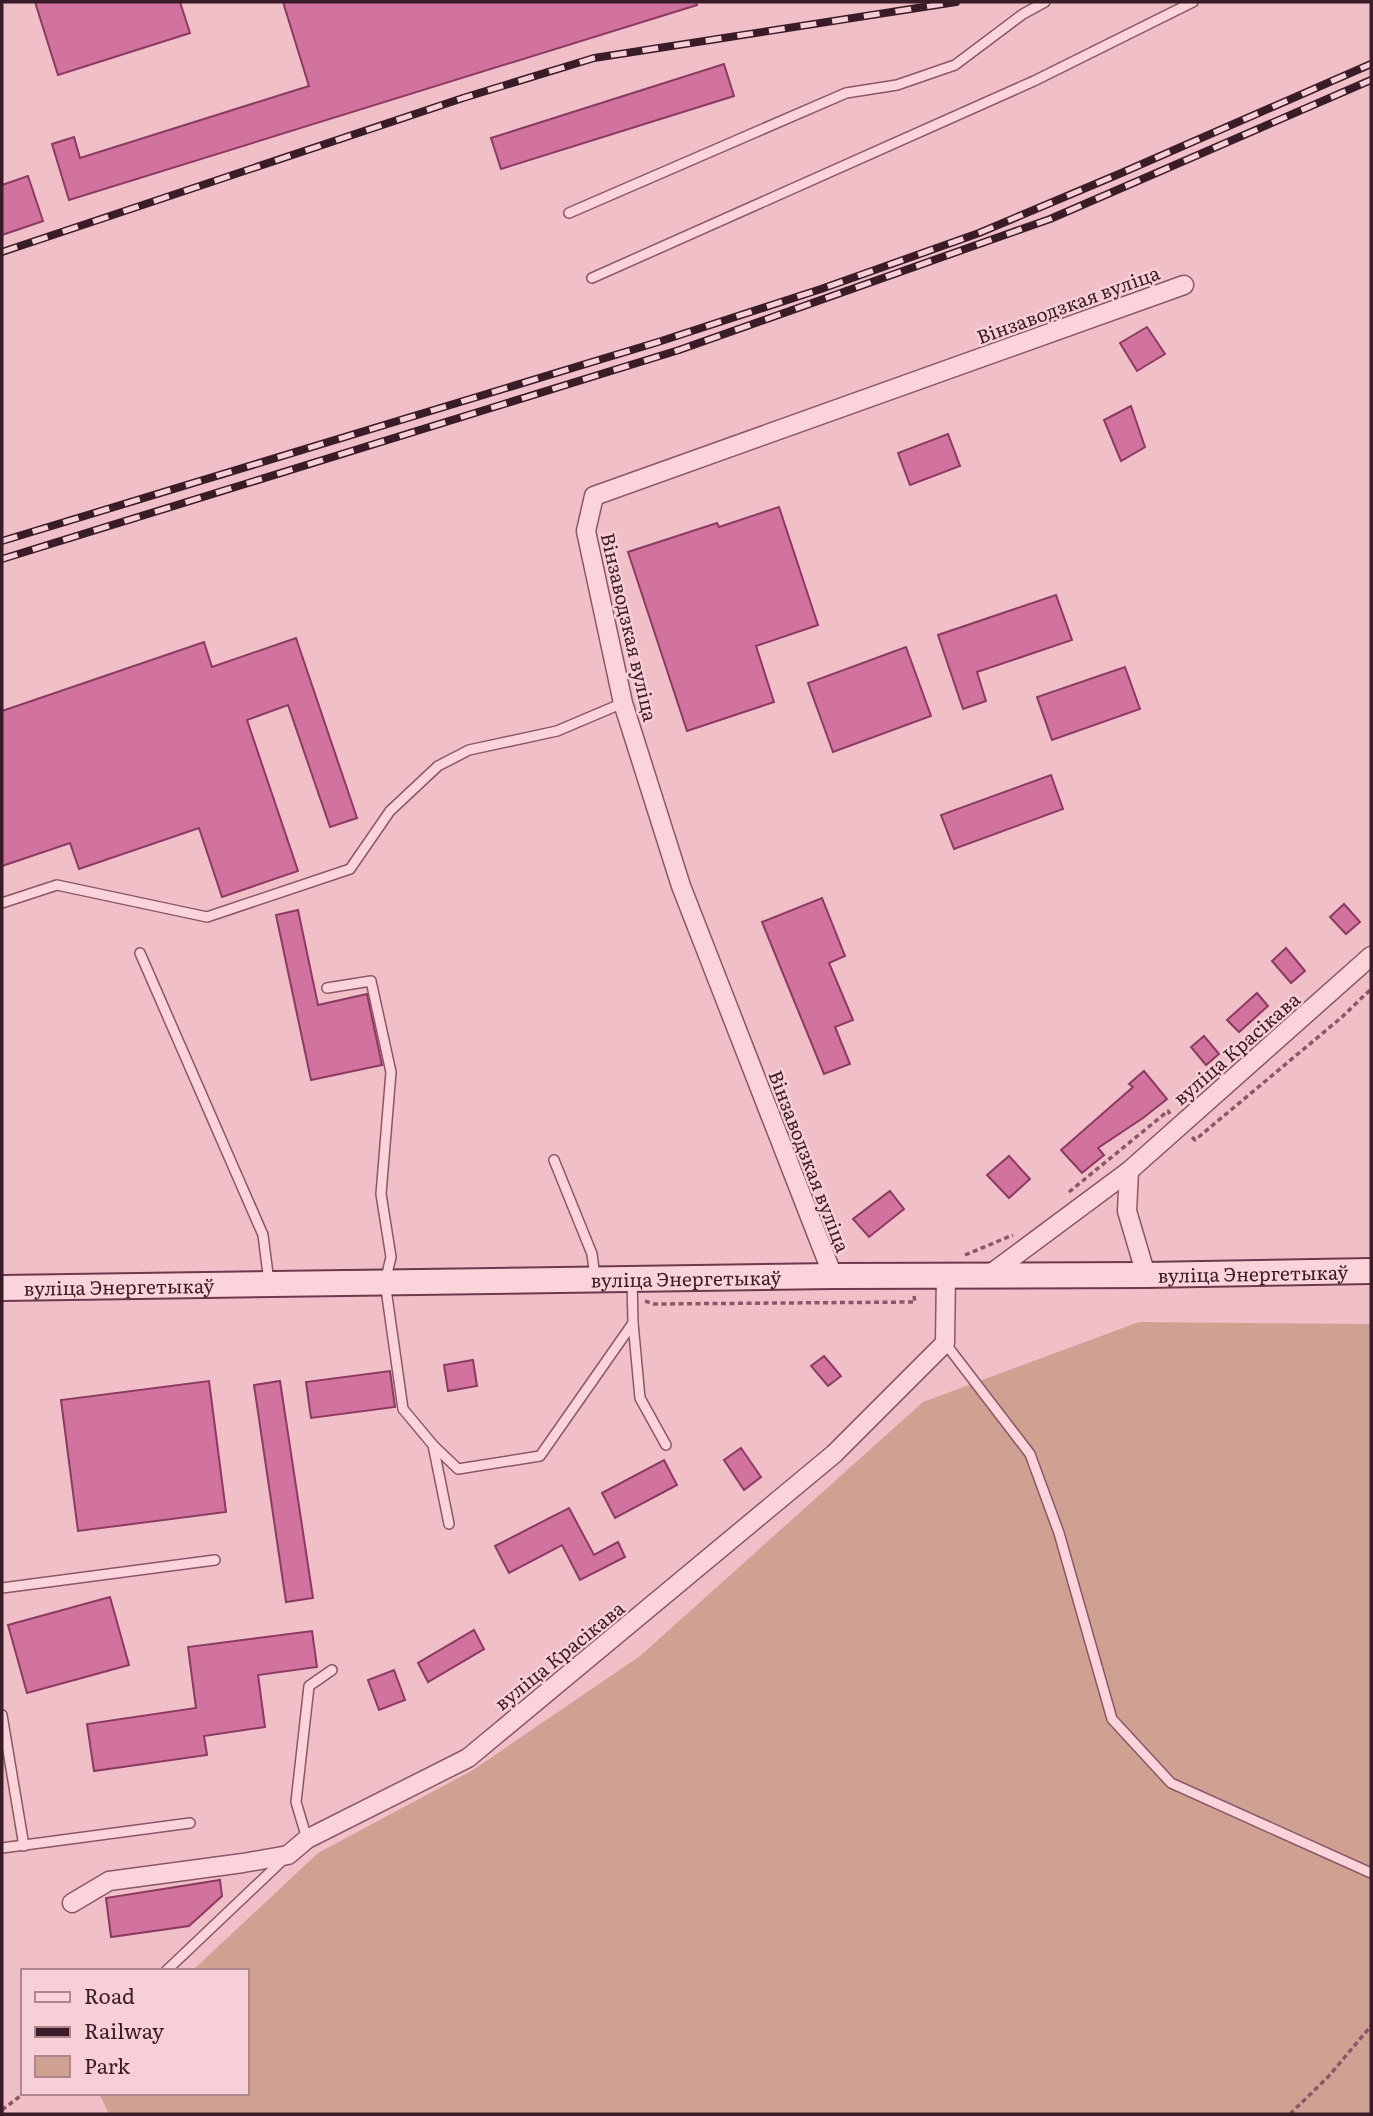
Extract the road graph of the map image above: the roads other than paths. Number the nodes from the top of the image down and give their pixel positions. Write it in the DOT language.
graph roads {
  1 [pos="1045,2"];
  2 [pos="1193,2"];
  3 [pos="569,213"];
  4 [pos="592,278"];
  5 [pos="1184,285"];
  6 [pos="623,703"];
  7 [pos="2,903"];
  8 [pos="140,953"];
  9 [pos="1371,956"];
  10 [pos="327,988"];
  11 [pos="554,1160"];
  12 [pos="1129,1171"];
  13 [pos="1371,1271"];
  14 [pos="946,1275"];
  15 [pos="989,1275"];
  16 [pos="1146,1275"];
  17 [pos="832,1276"];
  18 [pos="595,1279"];
  19 [pos="386,1282"];
  20 [pos="269,1284"];
  21 [pos="632,1288"];
  22 [pos="2,1289"];
  23 [pos="634,1323"];
  24 [pos="944,1343"];
  25 [pos="433,1445"];
  26 [pos="666,1445"];
  27 [pos="449,1524"];
  28 [pos="215,1560"];
  29 [pos="2,1588"];
  30 [pos="332,1670"];
  31 [pos="2,1715"];
  32 [pos="190,1823"];
  33 [pos="307,1839"];
  34 [pos="24,1846"];
  35 [pos="2,1848"];
  36 [pos="288,1855"];
  37 [pos="1371,1872"];
  38 [pos="72,1903"];
  39 [pos="168,1969"];
  1 -- 3 [label="lane"];
  2 -- 4 [label="lane"];
  5 -- 6 [label="street, Вінзаводзкая вуліца"];
  6 -- 7 [label="lane"];
  6 -- 17 [label="street, Вінзаводзкая вуліца"];
  8 -- 20 [label="lane"];
  9 -- 12 [label="street, вуліца Красікава"];
  10 -- 19 [label="lane"];
  11 -- 18 [label="lane"];
  12 -- 15 [label="street, вуліца Красікава"];
  12 -- 16 [label="street"];
  13 -- 16 [label="main road, вуліца Энергетыкаў"];
  14 -- 15 [label="main road, вуліца Энергетыкаў"];
  14 -- 17 [label="main road, вуліца Энергетыкаў"];
  14 -- 24 [label="street"];
  15 -- 16 [label="main road, вуліца Энергетыкаў"];
  17 -- 21 [label="main road, вуліца Энергетыкаў"];
  18 -- 19 [label="main road, вуліца Энергетыкаў"];
  18 -- 21 [label="main road, вуліца Энергетыкаў"];
  19 -- 20 [label="main road, вуліца Энергетыкаў"];
  19 -- 25 [label="lane"];
  20 -- 22 [label="main road, вуліца Энергетыкаў"];
  21 -- 23 [label="lane"];
  23 -- 25 [label="lane"];
  23 -- 26 [label="lane"];
  24 -- 33 [label="street, вуліца Красікава"];
  24 -- 37 [label="lane"];
  25 -- 27 [label="lane"];
  28 -- 29 [label="lane"];
  30 -- 33 [label="lane"];
  31 -- 34 [label="lane"];
  32 -- 34 [label="lane"];
  33 -- 36 [label="street, вуліца Красікава"];
  34 -- 35 [label="lane"];
  36 -- 38 [label="street"];
  36 -- 39 [label="lane"];
}
